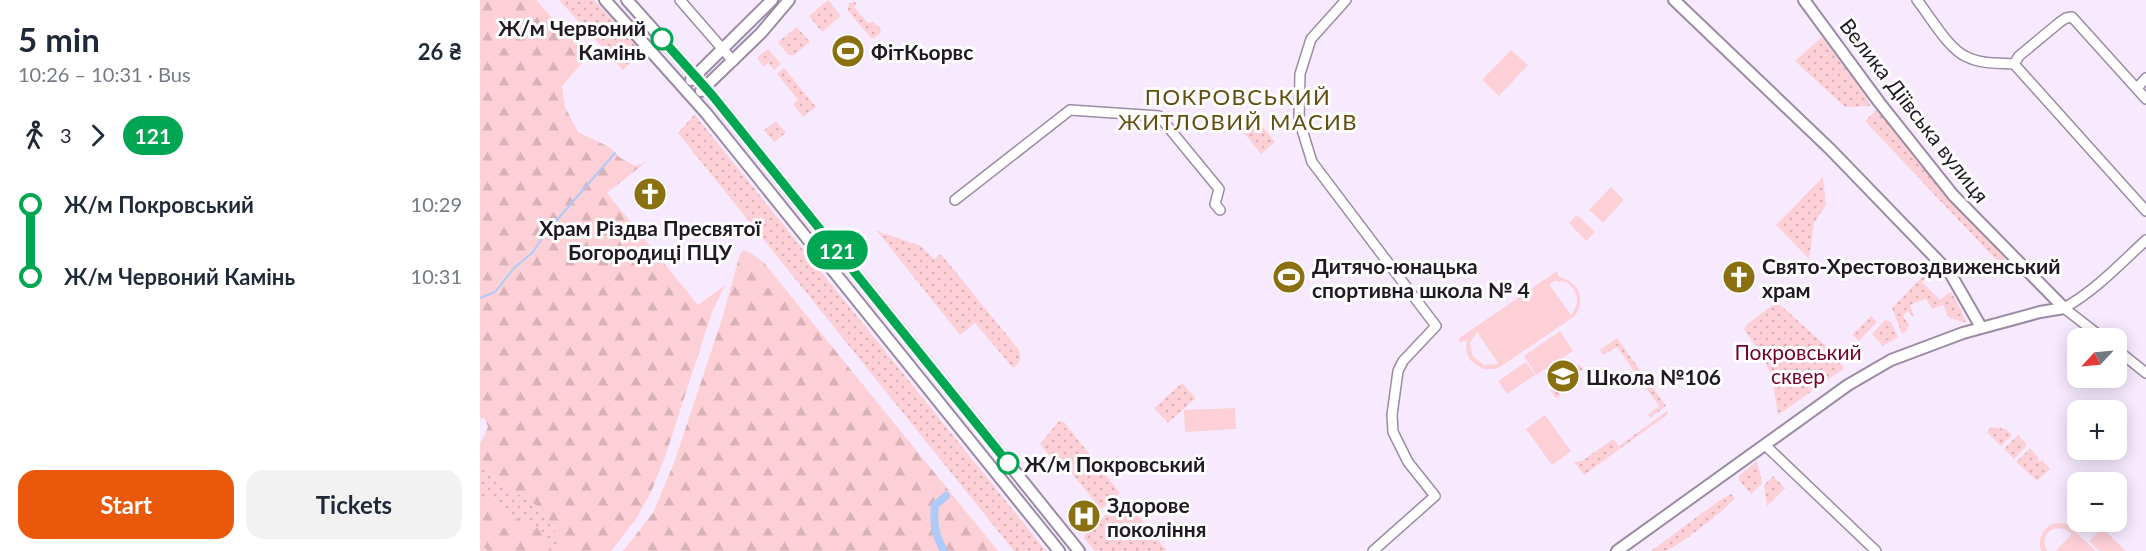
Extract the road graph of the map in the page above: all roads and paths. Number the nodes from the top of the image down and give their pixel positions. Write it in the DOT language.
graph roads {
  1 [pos="605,0"];
  2 [pos="627,0"];
  3 [pos="680,0"];
  4 [pos="772,0"];
  5 [pos="789,0"];
  6 [pos="1346,0"];
  7 [pos="1674,0"];
  8 [pos="1804,0"];
  9 [pos="1917,0"];
  10 [pos="723,49"];
  11 [pos="733,61"];
  12 [pos="2014,64"];
  13 [pos="695,76"];
  14 [pos="2146,78"];
  15 [pos="684,86"];
  16 [pos="705,87"];
  17 [pos="2138,87"];
  18 [pos="694,98"];
  19 [pos="2146,99"];
  20 [pos="955,200"];
  21 [pos="1220,210"];
  22 [pos="2146,211"];
  23 [pos="2146,240"];
  24 [pos="2064,308"];
  25 [pos="1982,327"];
  26 [pos="2090,328"];
  27 [pos="2127,358"];
  28 [pos="2146,373"];
  29 [pos="952,393"];
  30 [pos="939,403"];
  31 [pos="1765,445"];
  32 [pos="1059,551"];
  33 [pos="1079,551"];
  34 [pos="1373,551"];
  35 [pos="1617,551"];
  36 [pos="1876,551"];
  1 -- 15 [label="main road"];
  2 -- 13 [label="main road"];
  3 -- 10 [label="street"];
  4 -- 10 [label="main road"];
  5 -- 11 [label="main road"];
  6 -- 34 [label="street"];
  7 -- 25 [label="main road"];
  8 -- 24 [label="main road, Велика Діївська вулиця"];
  9 -- 12 [label="street"];
  10 -- 11 [label="street"];
  10 -- 13 [label="main road"];
  11 -- 16 [label="main road"];
  12 -- 17 [label="street"];
  12 -- 22 [label="street"];
  13 -- 15 [label="main road"];
  13 -- 16 [label="main road"];
  14 -- 17 [label="street"];
  15 -- 18 [label="main road"];
  16 -- 18 [label="main road"];
  16 -- 29 [label="main road"];
  17 -- 19 [label="street"];
  18 -- 30 [label="main road"];
  20 -- 21 [label="street"];
  23 -- 24 [label="street"];
  24 -- 25 [label="main road"];
  24 -- 26 [label="street, Велика Діївська вулиця"];
  25 -- 31 [label="main road"];
  27 -- 28 [label="street"];
  29 -- 30 [label="main road"];
  29 -- 33 [label="main road"];
  30 -- 32 [label="main road"];
  31 -- 35 [label="main road"];
  31 -- 36 [label="street"];
}
